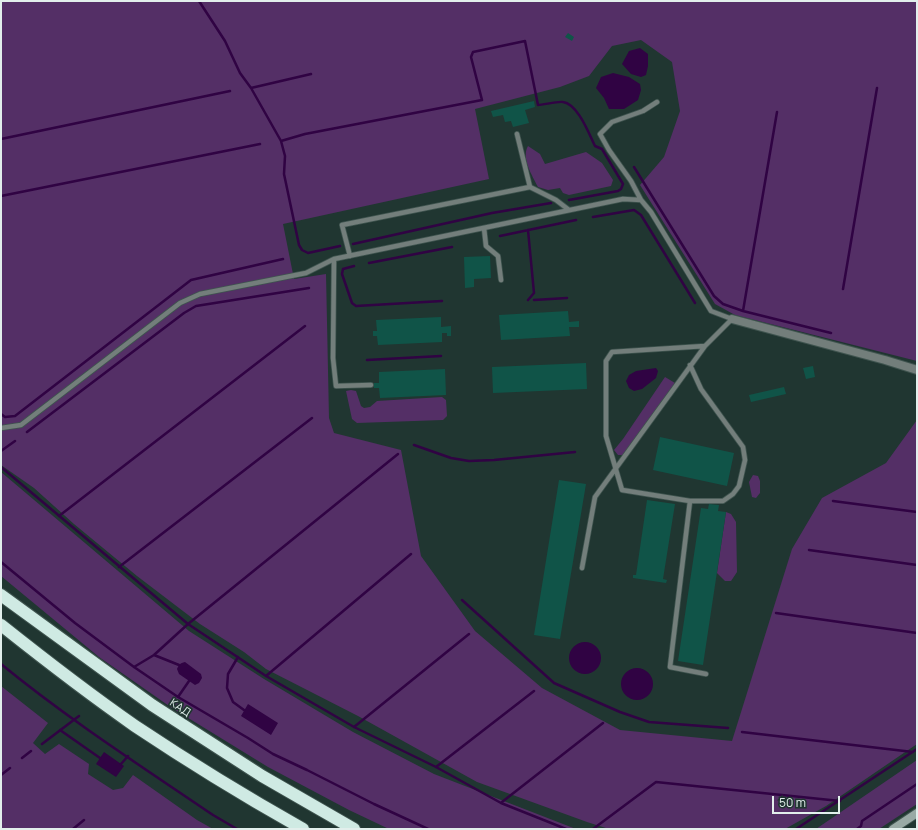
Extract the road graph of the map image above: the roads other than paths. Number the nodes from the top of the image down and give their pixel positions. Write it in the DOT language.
graph roads {
  1 [pos="657,102"];
  2 [pos="517,134"];
  3 [pos="530,187"];
  4 [pos="641,200"];
  5 [pos="569,210"];
  6 [pos="484,228"];
  7 [pos="350,256"];
  8 [pos="334,259"];
  9 [pos="501,280"];
  10 [pos="732,319"];
  11 [pos="705,346"];
  12 [pos="690,365"];
  13 [pos="917,370"];
  14 [pos="371,385"];
  15 [pos="1,428"];
  16 [pos="615,469"];
  17 [pos="690,501"];
  18 [pos="582,568"];
  19 [pos="1,595"];
  20 [pos="1,626"];
  21 [pos="706,674"];
  22 [pos="917,813"];
  23 [pos="303,829"];
  24 [pos="354,829"];
  25 [pos="893,829"];
  1 -- 4 [label="lane"];
  2 -- 3 [label="lane"];
  3 -- 5 [label="lane"];
  3 -- 7 [label="lane"];
  4 -- 5 [label="lane"];
  4 -- 10 [label="lane"];
  5 -- 6 [label="lane"];
  6 -- 7 [label="lane"];
  6 -- 9 [label="lane"];
  7 -- 8 [label="lane"];
  8 -- 14 [label="lane"];
  8 -- 15 [label="lane"];
  10 -- 11 [label="lane"];
  10 -- 13 [label="street"];
  11 -- 12 [label="lane"];
  11 -- 16 [label="lane"];
  12 -- 16 [label="lane"];
  12 -- 17 [label="lane"];
  16 -- 17 [label="lane"];
  16 -- 18 [label="lane"];
  17 -- 21 [label="lane"];
  19 -- 24 [label="highway, КАД"];
  20 -- 23 [label="highway"];
  22 -- 25 [label="main road"];
}
